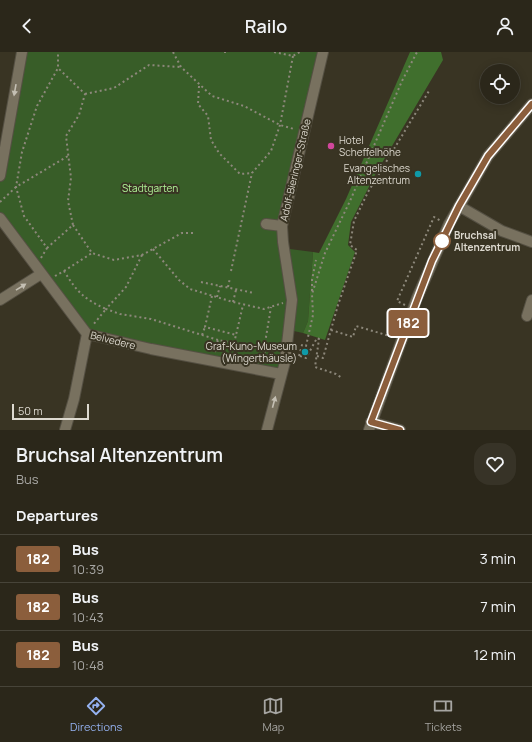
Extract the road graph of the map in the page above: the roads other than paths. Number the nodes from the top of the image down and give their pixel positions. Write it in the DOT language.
graph roads {
  1 [pos="22,52"];
  2 [pos="323,52"];
  3 [pos="532,104"];
  4 [pos="0,176"];
  5 [pos="459,206"];
  6 [pos="0,218"];
  7 [pos="266,224"];
  8 [pos="282,226"];
  9 [pos="532,242"];
  10 [pos="41,274"];
  11 [pos="0,300"];
  12 [pos="532,300"];
  13 [pos="527,316"];
  14 [pos="86,334"];
  15 [pos="282,374"];
  16 [pos="370,426"];
  17 [pos="65,430"];
  18 [pos="267,430"];
  19 [pos="400,430"];
  1 -- 4 [label="street, one-way"];
  2 -- 8 [label="street, Adolf-Bieringer-Straße"];
  3 -- 5 [label="street"];
  5 -- 9 [label="street"];
  5 -- 16 [label="street"];
  6 -- 10 [label="street, Belvedere"];
  7 -- 8 [label="street"];
  8 -- 15 [label="street, Adolf-Bieringer-Straße"];
  11 -- 10 [label="street, one-way"];
  10 -- 14 [label="street, Belvedere"];
  12 -- 13 [label="street"];
  14 -- 15 [label="street, Belvedere"];
  14 -- 17 [label="street"];
  18 -- 15 [label="street, Adolf-Bieringer-Straße, one-way"];
  16 -- 19 [label="street"];
}
